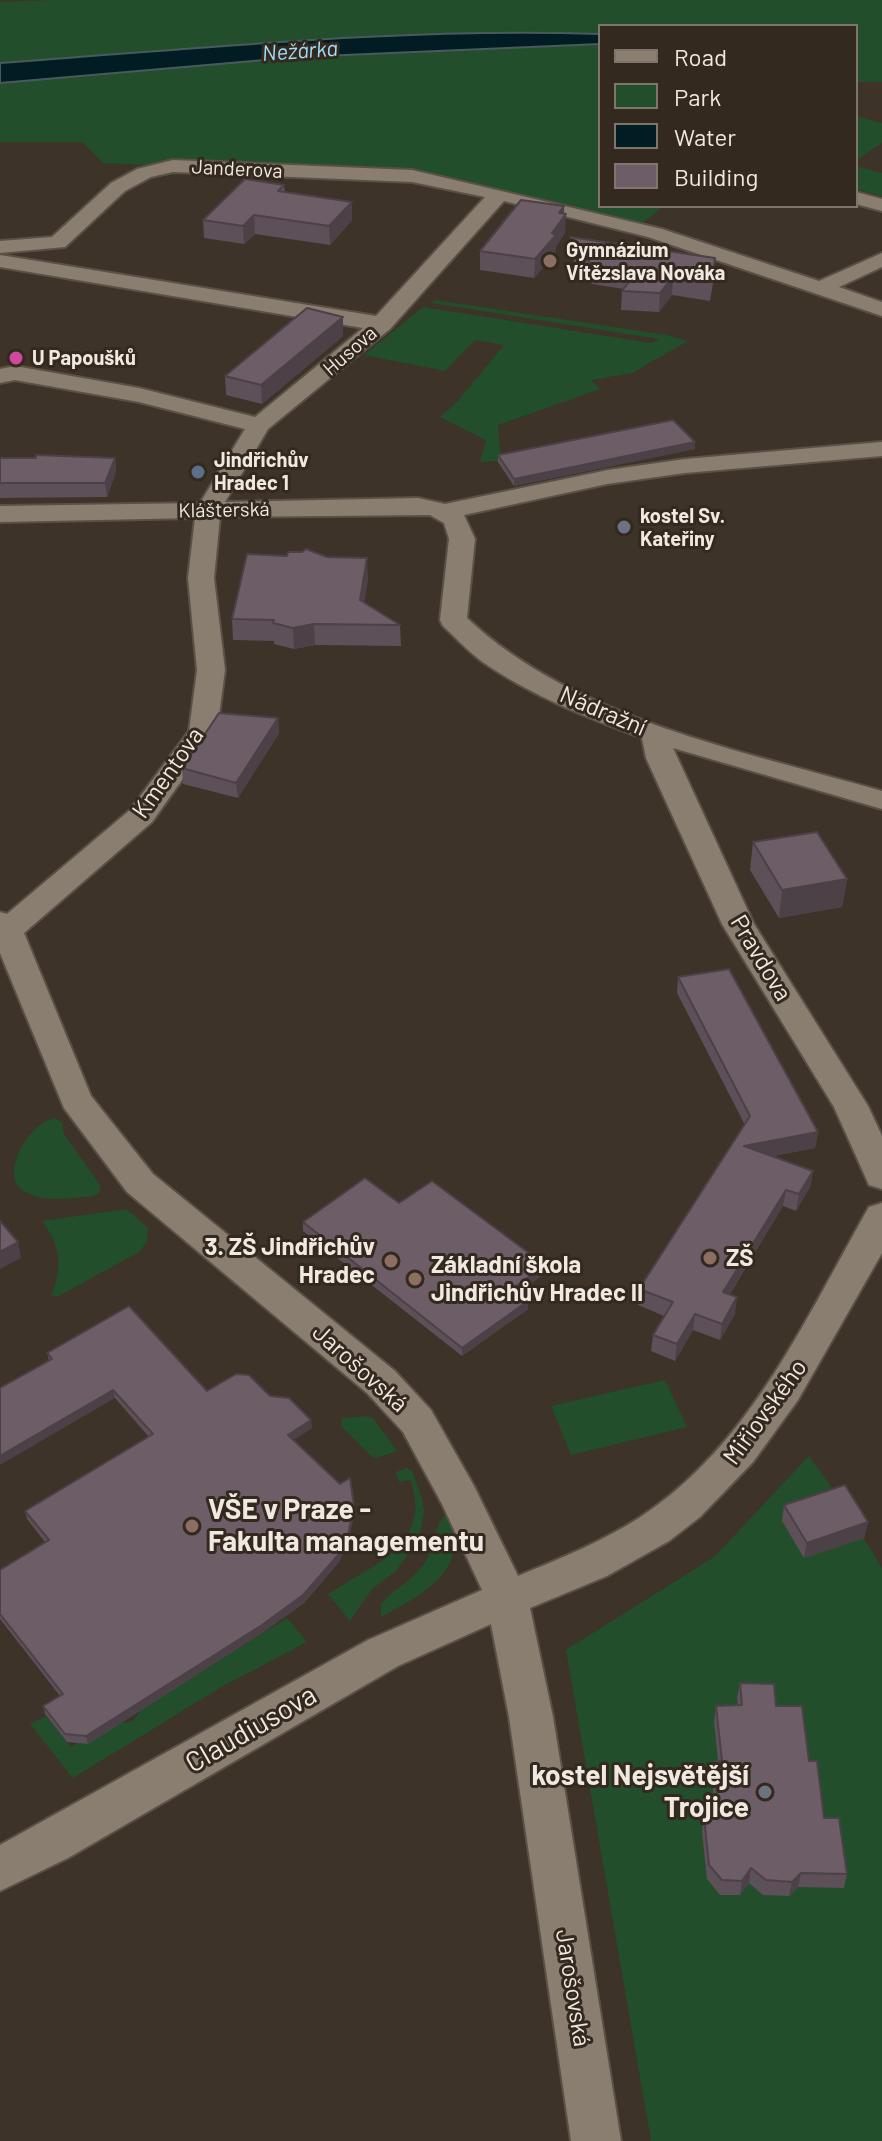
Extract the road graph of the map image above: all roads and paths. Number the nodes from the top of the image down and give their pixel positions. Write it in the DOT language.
graph roads {
  1 [pos="499,194"];
  2 [pos="858,199"];
  3 [pos="882,205"];
  4 [pos="0,247"];
  5 [pos="882,259"];
  6 [pos="0,261"];
  7 [pos="823,287"];
  8 [pos="882,309"];
  9 [pos="382,324"];
  10 [pos="0,376"];
  11 [pos="259,425"];
  12 [pos="882,449"];
  13 [pos="208,510"];
  14 [pos="447,511"];
  15 [pos="0,514"];
  16 [pos="655,733"];
  17 [pos="882,800"];
  18 [pos="4,927"];
  19 [pos="867,1110"];
  20 [pos="882,1176"];
  21 [pos="882,1216"];
  22 [pos="507,1597"];
  23 [pos="0,1869"];
  24 [pos="596,2141"];
  1 -- 4 [label="street, Janderova"];
  1 -- 7 [label="street, Janderova"];
  1 -- 9 [label="street, Husova"];
  2 -- 3 [label="street"];
  5 -- 7 [label="street"];
  6 -- 9 [label="street"];
  7 -- 8 [label="street, Janderova"];
  9 -- 11 [label="street, Husova"];
  10 -- 11 [label="street"];
  11 -- 13 [label="street, Husova"];
  12 -- 14 [label="street, Klášterská"];
  13 -- 14 [label="street, Klášterská"];
  13 -- 15 [label="street, Klášterská"];
  13 -- 18 [label="street, Kmentova"];
  14 -- 16 [label="street, Nádražní"];
  16 -- 17 [label="street, Nádražní"];
  16 -- 19 [label="street, Pravdova"];
  18 -- 22 [label="street, Jarošovská"];
  19 -- 20 [label="street, Pravdova"];
  21 -- 22 [label="street, Miřiovského"];
  22 -- 23 [label="street, Claudiusova"];
  22 -- 24 [label="street, Jarošovská"];
}
